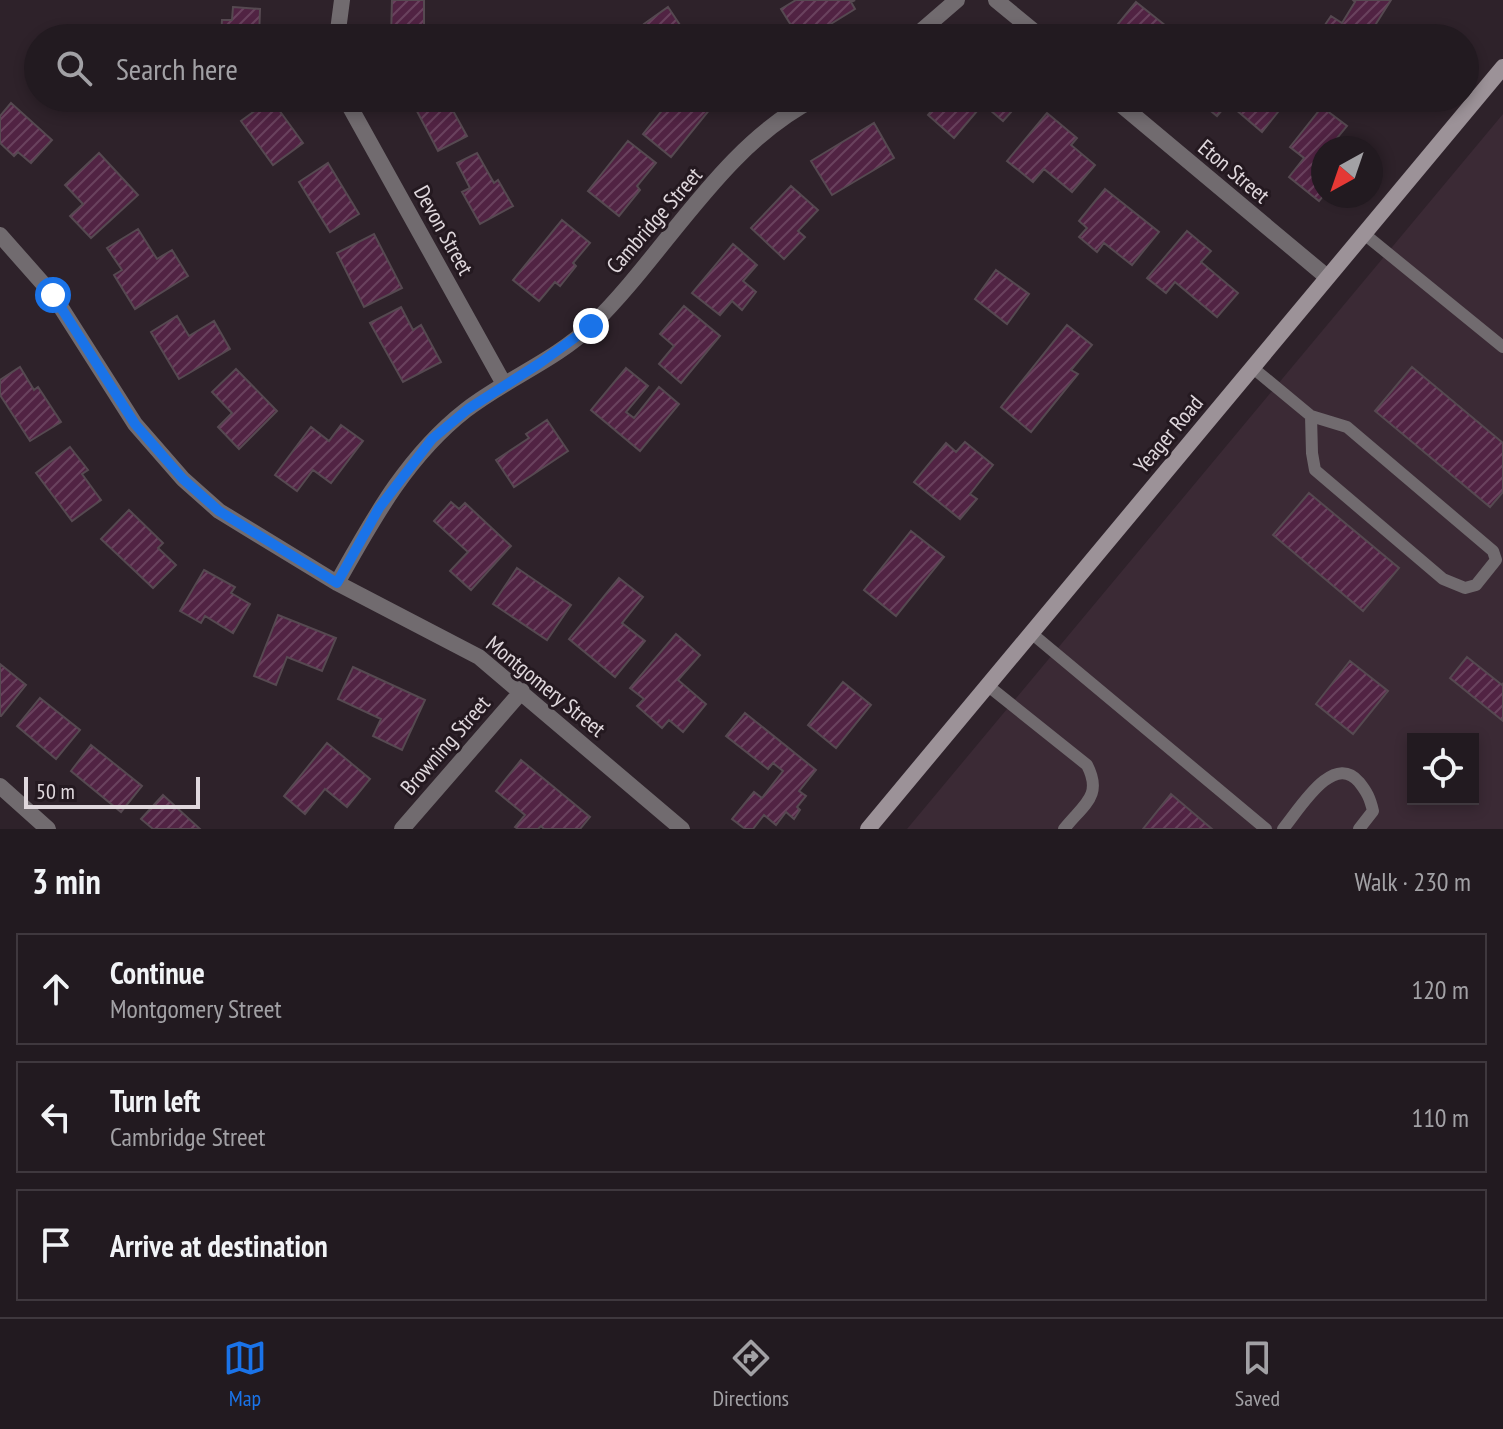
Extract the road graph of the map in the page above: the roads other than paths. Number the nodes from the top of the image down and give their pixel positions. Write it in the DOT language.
graph roads {
  1 [pos="342,0"];
  2 [pos="957,0"];
  3 [pos="996,0"];
  4 [pos="339,24"];
  5 [pos="929,24"];
  6 [pos="1025,24"];
  7 [pos="1503,67"];
  8 [pos="1479,95"];
  9 [pos="353,112"];
  10 [pos="790,112"];
  11 [pos="1130,112"];
  12 [pos="1465,112"];
  13 [pos="1363,233"];
  14 [pos="0,235"];
  15 [pos="1327,277"];
  16 [pos="1503,347"];
  17 [pos="1253,368"];
  18 [pos="504,384"];
  19 [pos="1311,416"];
  20 [pos="337,583"];
  21 [pos="1030,632"];
  22 [pos="987,685"];
  23 [pos="522,691"];
  24 [pos="0,786"];
  25 [pos="48,829"];
  26 [pos="402,829"];
  27 [pos="682,829"];
  28 [pos="868,829"];
  29 [pos="1064,829"];
  30 [pos="1266,829"];
  31 [pos="1283,829"];
  32 [pos="1359,829"];
  1 -- 4 [label="street"];
  2 -- 5 [label="street"];
  3 -- 6 [label="street"];
  7 -- 8 [label="street, Yeager Road"];
  9 -- 18 [label="street, Devon Street"];
  10 -- 18 [label="street, Cambridge Street"];
  11 -- 15 [label="street, Eton Street"];
  12 -- 13 [label="street, Yeager Road"];
  13 -- 15 [label="street, Yeager Road"];
  13 -- 16 [label="lane"];
  14 -- 20 [label="street, Montgomery Street"];
  15 -- 17 [label="street, Yeager Road"];
  17 -- 19 [label="lane"];
  17 -- 21 [label="street, Yeager Road"];
  18 -- 20 [label="street, Cambridge Street"];
  19 -- 19 [label="lane"];
  20 -- 23 [label="street, Montgomery Street"];
  21 -- 22 [label="street, Yeager Road"];
  21 -- 30 [label="lane"];
  22 -- 28 [label="street, Yeager Road"];
  22 -- 29 [label="lane"];
  23 -- 26 [label="street, Browning Street"];
  23 -- 27 [label="street, Montgomery Street"];
  24 -- 25 [label="street"];
  31 -- 32 [label="lane"];
}
